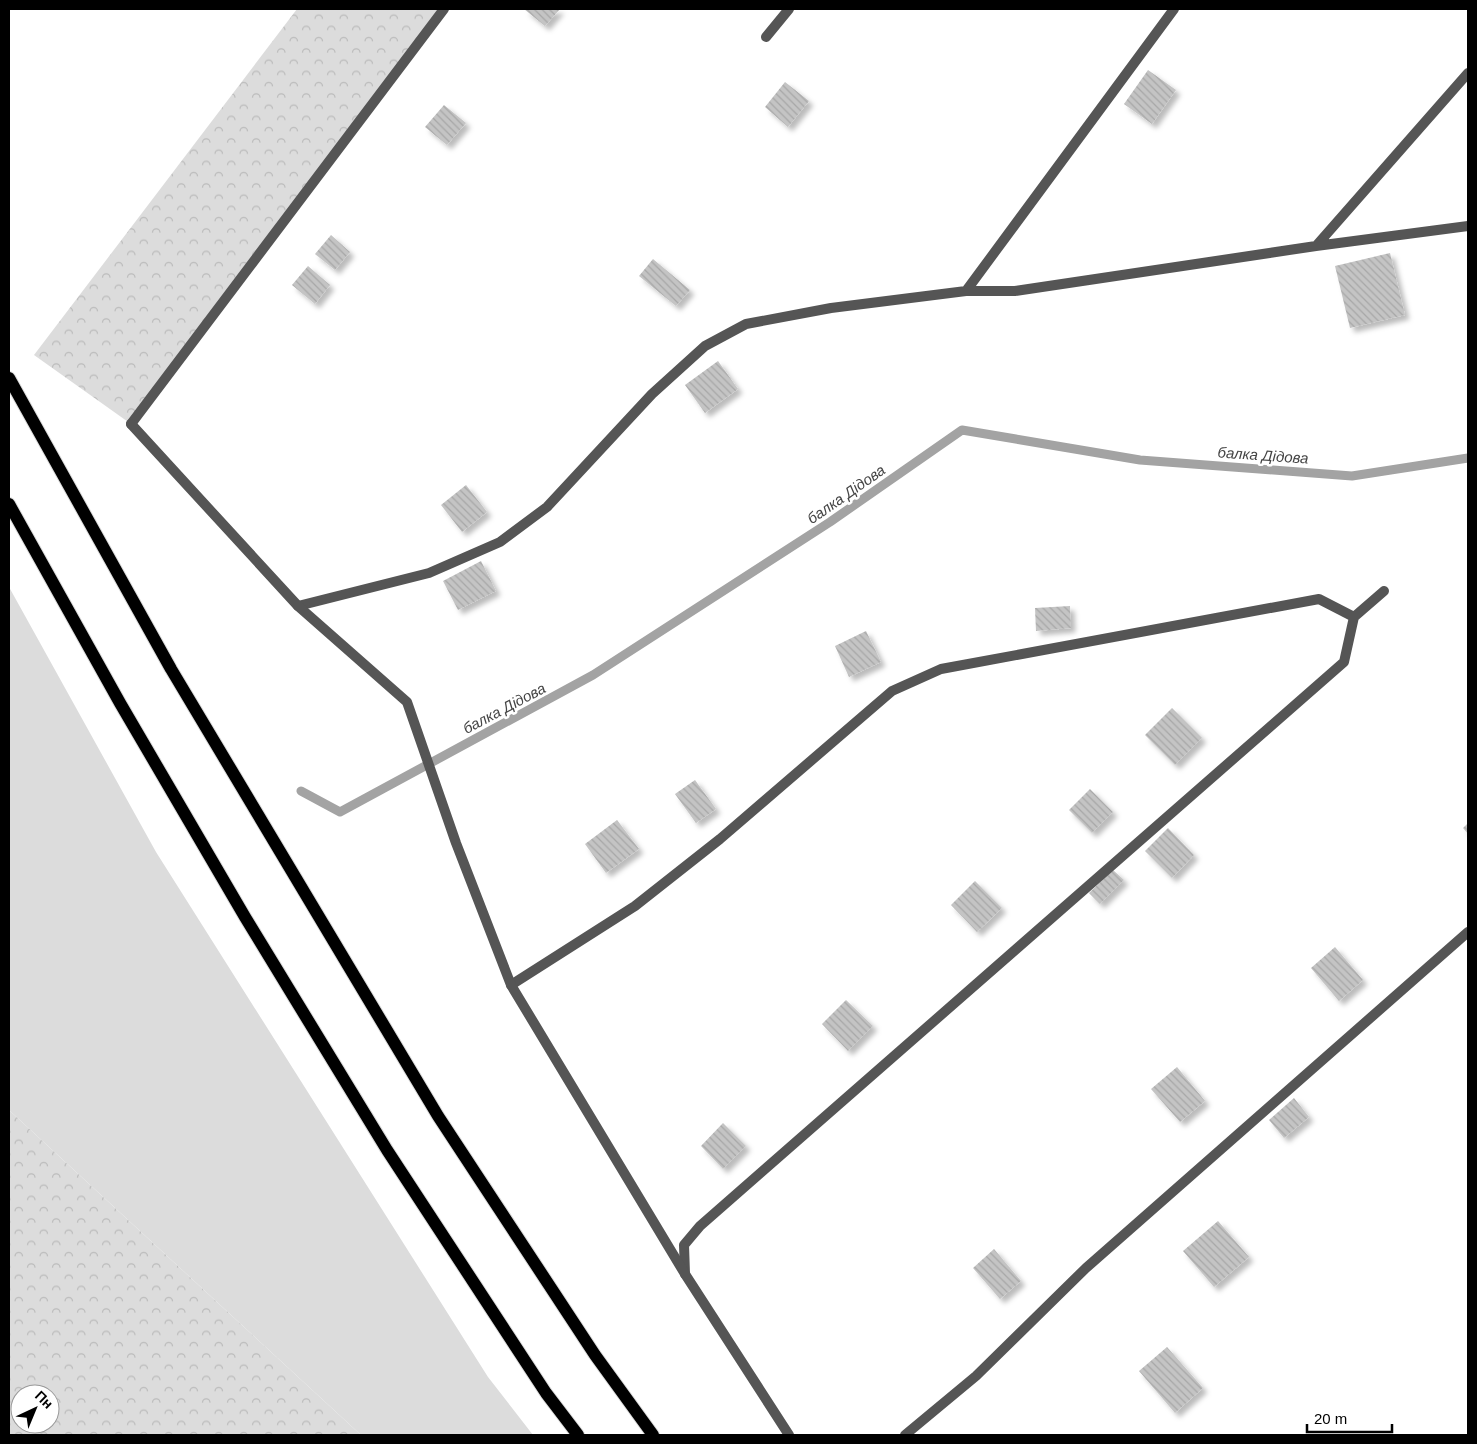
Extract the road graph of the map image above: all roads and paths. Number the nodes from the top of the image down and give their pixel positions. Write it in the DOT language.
graph roads {
  1 [pos="444,9"];
  2 [pos="790,9"];
  3 [pos="1174,9"];
  4 [pos="766,37"];
  5 [pos="1468,73"];
  6 [pos="1468,226"];
  7 [pos="1316,246"];
  8 [pos="966,291"];
  9 [pos="9,378"];
  10 [pos="9,504"];
  11 [pos="1384,591"];
  12 [pos="298,606"];
  13 [pos="1354,617"];
  14 [pos="1468,932"];
  15 [pos="512,985"];
  16 [pos="685,1274"];
  17 [pos="578,1435"];
  18 [pos="653,1435"];
  19 [pos="789,1435"];
  20 [pos="904,1435"];
  1 -- 12 [label="street"];
  2 -- 4 [label="street"];
  3 -- 8 [label="street"];
  5 -- 7 [label="street"];
  6 -- 7 [label="street"];
  7 -- 8 [label="street"];
  8 -- 12 [label="street"];
  9 -- 18 [label="main road"];
  10 -- 17 [label="main road"];
  11 -- 13 [label="street"];
  12 -- 15 [label="street"];
  13 -- 15 [label="street"];
  13 -- 16 [label="street"];
  14 -- 20 [label="street"];
  15 -- 16 [label="street"];
  16 -- 19 [label="street"];
}
